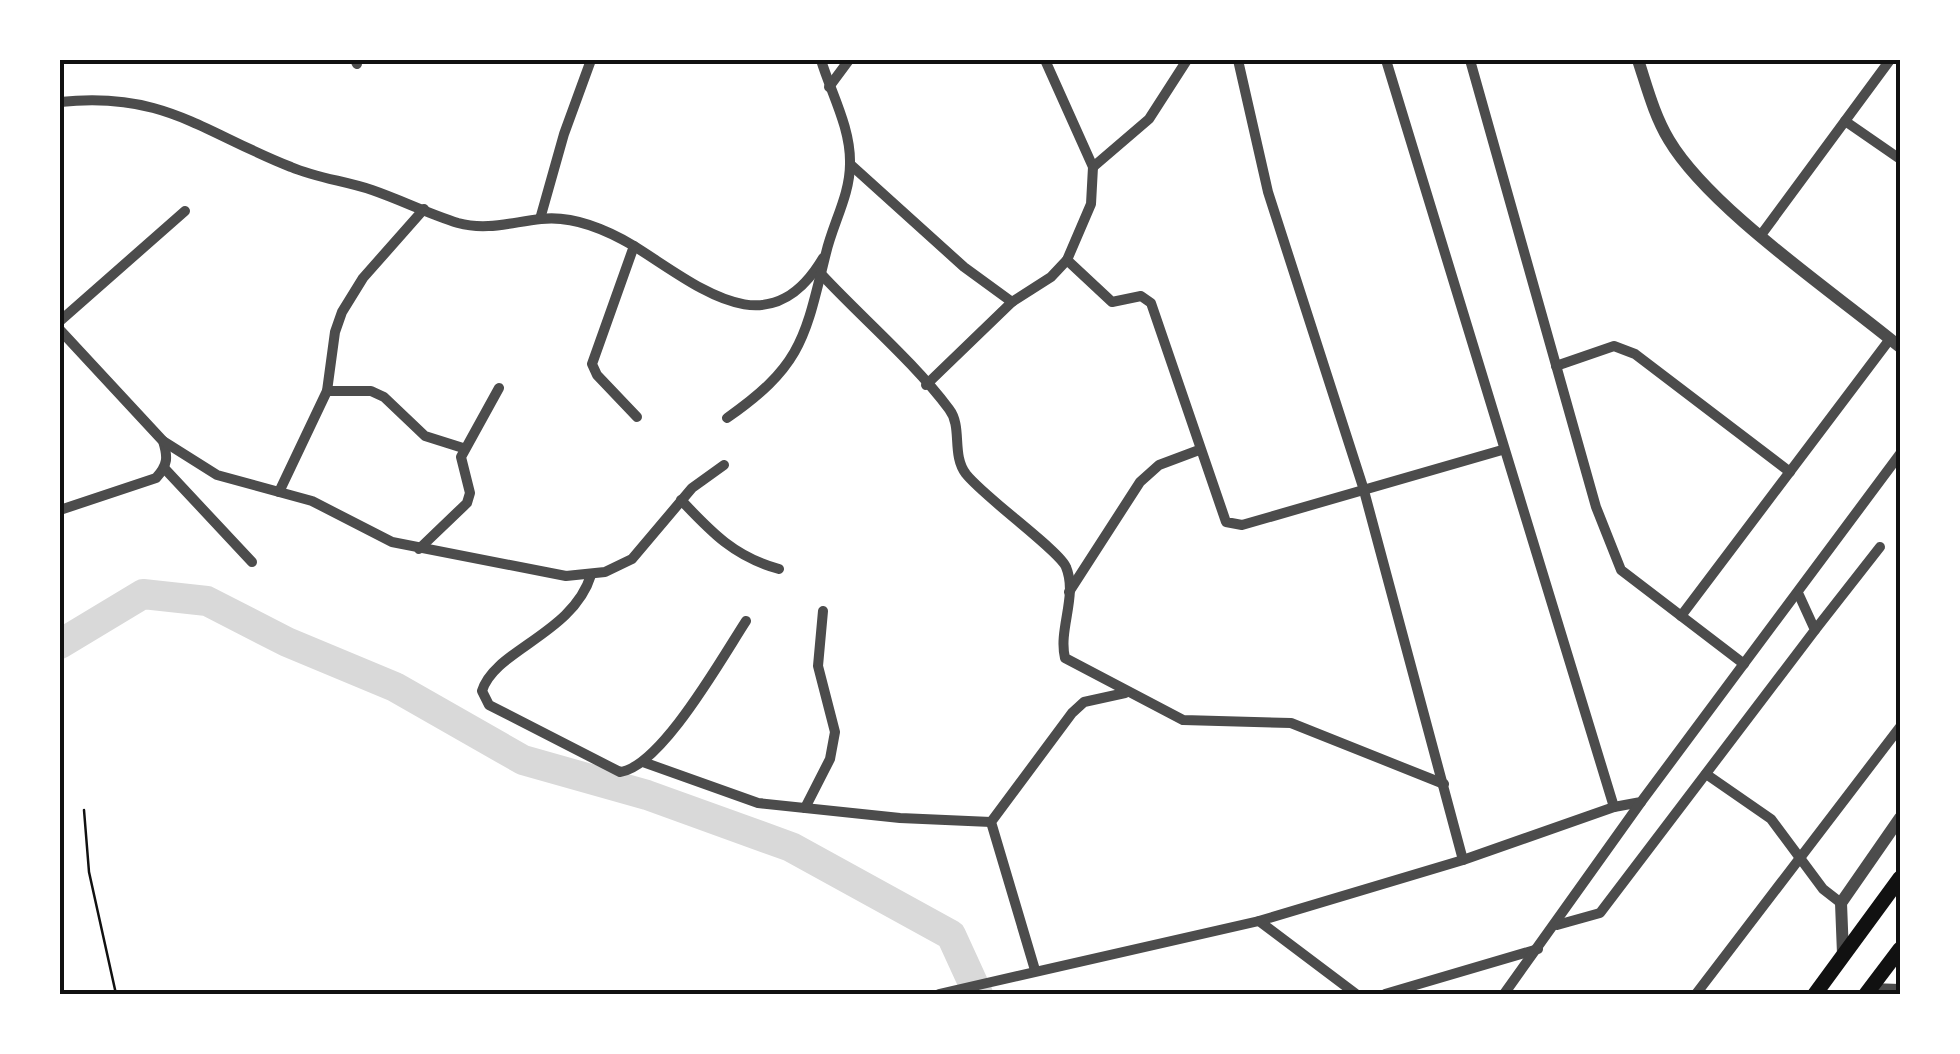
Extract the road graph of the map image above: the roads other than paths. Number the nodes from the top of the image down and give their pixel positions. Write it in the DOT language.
graph roads {
  1 [pos="591,60"];
  2 [pos="821,60"];
  3 [pos="849,60"];
  4 [pos="1045,60"];
  5 [pos="1188,60"];
  6 [pos="1238,60"];
  7 [pos="1386,60"];
  8 [pos="1470,60"];
  9 [pos="1638,60"];
  10 [pos="1890,60"];
  11 [pos="829,87"];
  12 [pos="60,102"];
  13 [pos="1845,121"];
  14 [pos="1900,159"];
  15 [pos="850,165"];
  16 [pos="1093,167"];
  17 [pos="424,209"];
  18 [pos="185,212"];
  19 [pos="540,219"];
  20 [pos="1761,235"];
  21 [pos="634,246"];
  22 [pos="826,252"];
  23 [pos="1066,260"];
  24 [pos="822,276"];
  25 [pos="1012,302"];
  26 [pos="60,322"];
  27 [pos="60,330"];
  28 [pos="1895,343"];
  29 [pos="1556,366"];
  30 [pos="926,386"];
  31 [pos="498,388"];
  32 [pos="328,391"];
  33 [pos="637,417"];
  34 [pos="727,418"];
  35 [pos="163,441"];
  36 [pos="463,448"];
  37 [pos="1199,450"];
  38 [pos="1502,450"];
  39 [pos="1900,454"];
  40 [pos="724,465"];
  41 [pos="165,469"];
  42 [pos="1790,472"];
  43 [pos="1363,486"];
  44 [pos="279,492"];
  45 [pos="681,500"];
  46 [pos="60,510"];
  47 [pos="1880,547"];
  48 [pos="419,549"];
  49 [pos="252,562"];
  50 [pos="779,568"];
  51 [pos="591,575"];
  52 [pos="1069,592"];
  53 [pos="1798,595"];
  54 [pos="823,610"];
  55 [pos="1681,616"];
  56 [pos="746,620"];
  57 [pos="1815,630"];
  58 [pos="1744,664"];
  59 [pos="1125,693"];
  60 [pos="1900,727"];
  61 [pos="644,762"];
  62 [pos="1706,774"];
  63 [pos="1444,784"];
  64 [pos="1640,802"];
  65 [pos="1614,806"];
  66 [pos="805,808"];
  67 [pos="1900,818"];
  68 [pos="991,822"];
  69 [pos="1798,857"];
  70 [pos="1463,860"];
  71 [pos="1900,878"];
  72 [pos="1841,903"];
  73 [pos="1259,921"];
  74 [pos="1557,925"];
  75 [pos="1539,948"];
  76 [pos="1900,950"];
  77 [pos="1843,954"];
  78 [pos="1035,970"];
  79 [pos="1900,990"];
  80 [pos="1868,992"];
  81 [pos="938,994"];
  82 [pos="1356,994"];
  83 [pos="1385,994"];
  84 [pos="1504,994"];
  85 [pos="1696,994"];
  86 [pos="1815,994"];
  1 -- 19 [label="street"];
  2 -- 11 [label="street"];
  3 -- 11 [label="street"];
  4 -- 16 [label="street"];
  5 -- 16 [label="street"];
  6 -- 43 [label="street"];
  7 -- 38 [label="street"];
  8 -- 29 [label="street"];
  9 -- 20 [label="street"];
  10 -- 13 [label="street"];
  11 -- 15 [label="street"];
  12 -- 17 [label="street"];
  13 -- 14 [label="street"];
  13 -- 20 [label="street"];
  15 -- 22 [label="street"];
  15 -- 25 [label="street"];
  16 -- 23 [label="street"];
  17 -- 19 [label="street"];
  17 -- 32 [label="street"];
  18 -- 26 [label="street"];
  19 -- 21 [label="street"];
  20 -- 28 [label="street"];
  21 -- 22 [label="street"];
  21 -- 33 [label="street"];
  22 -- 24 [label="street"];
  23 -- 25 [label="street"];
  23 -- 37 [label="street"];
  24 -- 30 [label="street"];
  24 -- 34 [label="street"];
  25 -- 30 [label="street"];
  27 -- 35 [label="street"];
  28 -- 42 [label="street"];
  29 -- 42 [label="street"];
  29 -- 55 [label="street"];
  30 -- 52 [label="street"];
  31 -- 36 [label="street"];
  32 -- 36 [label="street"];
  32 -- 44 [label="street"];
  35 -- 41 [label="street"];
  35 -- 44 [label="street"];
  36 -- 48 [label="street"];
  37 -- 43 [label="street"];
  37 -- 52 [label="street"];
  38 -- 43 [label="street"];
  38 -- 65 [label="street"];
  39 -- 53 [label="street"];
  40 -- 45 [label="street"];
  41 -- 46 [label="street"];
  41 -- 49 [label="street"];
  42 -- 55 [label="street"];
  43 -- 63 [label="street"];
  44 -- 48 [label="street"];
  45 -- 50 [label="street"];
  45 -- 51 [label="street"];
  47 -- 57 [label="street"];
  48 -- 51 [label="street"];
  51 -- 61 [label="street"];
  52 -- 59 [label="street"];
  53 -- 57 [label="street"];
  53 -- 58 [label="street"];
  54 -- 66 [label="street"];
  55 -- 58 [label="street"];
  56 -- 61 [label="street"];
  57 -- 62 [label="street"];
  58 -- 64 [label="street"];
  59 -- 63 [label="street"];
  59 -- 68 [label="street"];
  60 -- 69 [label="street"];
  61 -- 66 [label="street"];
  62 -- 69 [label="street"];
  62 -- 74 [label="street"];
  63 -- 70 [label="street"];
  64 -- 65 [label="street"];
  64 -- 74 [label="street"];
  65 -- 70 [label="street"];
  66 -- 68 [label="street"];
  67 -- 72 [label="street"];
  68 -- 78 [label="street"];
  69 -- 72 [label="street"];
  69 -- 85 [label="street"];
  70 -- 73 [label="street"];
  71 -- 77 [label="main road"];
  72 -- 77 [label="street"];
  73 -- 78 [label="street"];
  73 -- 82 [label="street"];
  74 -- 75 [label="street"];
  75 -- 83 [label="street"];
  75 -- 84 [label="street"];
  76 -- 80 [label="main road"];
  77 -- 86 [label="main road"];
  78 -- 81 [label="street"];
  79 -- 80 [label="street"];
}
